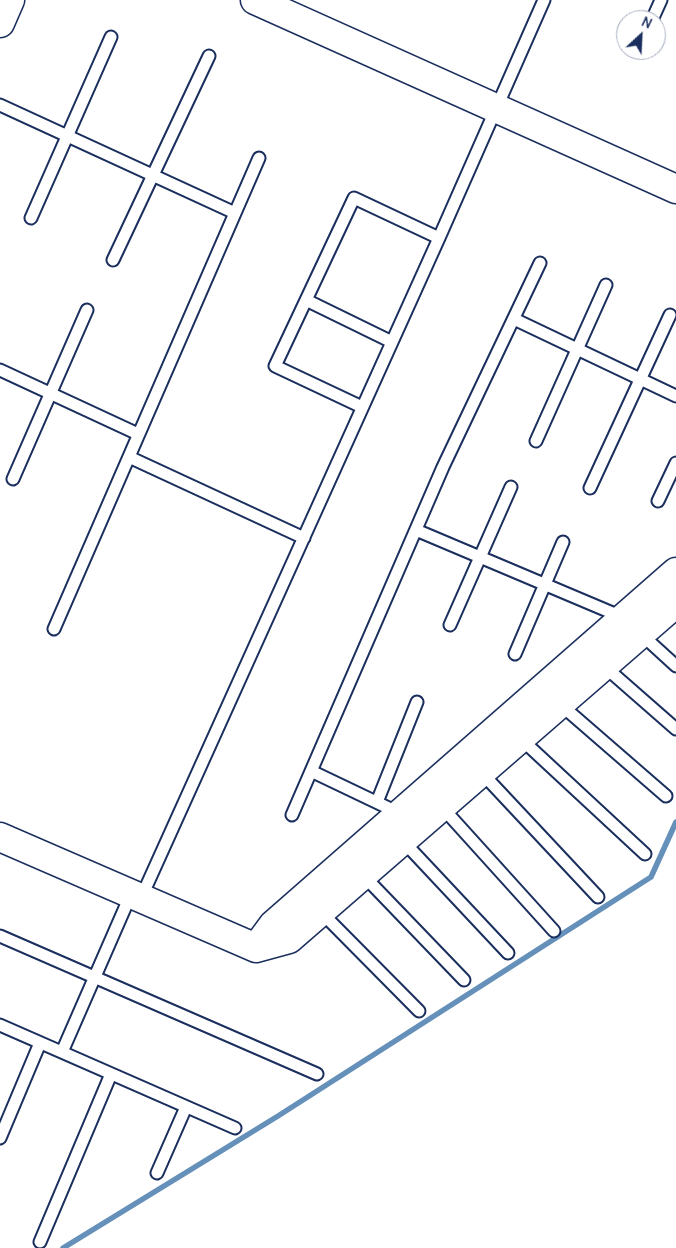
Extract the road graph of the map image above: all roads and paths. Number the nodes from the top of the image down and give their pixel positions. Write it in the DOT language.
graph roads {
  1 [pos="10,0"];
  2 [pos="255,0"];
  3 [pos="544,0"];
  4 [pos="0,24"];
  5 [pos="111,38"];
  6 [pos="210,56"];
  7 [pos="0,104"];
  8 [pos="497,108"];
  9 [pos="67,136"];
  10 [pos="259,158"];
  11 [pos="153,175"];
  12 [pos="676,189"];
  13 [pos="236,213"];
  14 [pos="31,218"];
  15 [pos="439,238"];
  16 [pos="113,260"];
  17 [pos="540,264"];
  18 [pos="606,286"];
  19 [pos="306,300"];
  20 [pos="87,310"];
  21 [pos="670,315"];
  22 [pos="514,319"];
  23 [pos="392,342"];
  24 [pos="577,350"];
  25 [pos="0,370"];
  26 [pos="640,379"];
  27 [pos="51,393"];
  28 [pos="676,396"];
  29 [pos="362,408"];
  30 [pos="138,434"];
  31 [pos="536,441"];
  32 [pos="129,457"];
  33 [pos="676,463"];
  34 [pos="13,479"];
  35 [pos="511,487"];
  36 [pos="590,488"];
  37 [pos="658,501"];
  38 [pos="416,530"];
  39 [pos="304,538"];
  40 [pos="563,542"];
  41 [pos="480,557"];
  42 [pos="676,572"];
  43 [pos="544,584"];
  44 [pos="676,603"];
  45 [pos="450,625"];
  46 [pos="632,626"];
  47 [pos="54,628"];
  48 [pos="514,654"];
  49 [pos="604,666"];
  50 [pos="676,666"];
  51 [pos="417,702"];
  52 [pos="559,704"];
  53 [pos="676,729"];
  54 [pos="520,738"];
  55 [pos="311,771"];
  56 [pos="481,772"];
  57 [pos="666,796"];
  58 [pos="441,806"];
  59 [pos="292,815"];
  60 [pos="393,819"];
  61 [pos="0,837"];
  62 [pos="645,854"];
  63 [pos="362,875"];
  64 [pos="136,896"];
  65 [pos="598,897"];
  66 [pos="320,911"];
  67 [pos="554,930"];
  68 [pos="0,936"];
  69 [pos="256,948"];
  70 [pos="508,953"];
  71 [pos="95,977"];
  72 [pos="464,980"];
  73 [pos="419,1011"];
  74 [pos="0,1025"];
  75 [pos="40,1043"];
  76 [pos="62,1052"];
  77 [pos="111,1074"];
  78 [pos="317,1074"];
  79 [pos="186,1106"];
  80 [pos="235,1128"];
  81 [pos="0,1138"];
  82 [pos="157,1173"];
  83 [pos="40,1242"];
  1 -- 4 [label="street"];
  2 -- 8 [label="street"];
  3 -- 8 [label="lane"];
  5 -- 9 [label="lane"];
  6 -- 11 [label="lane"];
  7 -- 9 [label="lane"];
  8 -- 12 [label="street"];
  8 -- 15 [label="lane"];
  9 -- 11 [label="lane"];
  9 -- 14 [label="lane"];
  10 -- 13 [label="lane"];
  11 -- 13 [label="lane"];
  11 -- 16 [label="lane"];
  13 -- 30 [label="lane"];
  15 -- 19 [label="lane"];
  15 -- 23 [label="lane"];
  17 -- 22 [label="lane"];
  18 -- 24 [label="lane"];
  19 -- 23 [label="lane"];
  19 -- 29 [label="lane"];
  20 -- 27 [label="lane"];
  21 -- 26 [label="lane"];
  22 -- 24 [label="lane"];
  22 -- 38 [label="lane"];
  23 -- 29 [label="lane"];
  24 -- 26 [label="lane"];
  24 -- 31 [label="lane"];
  25 -- 27 [label="lane"];
  26 -- 28 [label="lane"];
  26 -- 36 [label="lane"];
  27 -- 30 [label="lane"];
  27 -- 34 [label="lane"];
  29 -- 39 [label="lane"];
  30 -- 32 [label="lane"];
  32 -- 39 [label="lane"];
  32 -- 47 [label="lane"];
  33 -- 37 [label="lane"];
  35 -- 41 [label="lane"];
  38 -- 41 [label="lane"];
  38 -- 55 [label="lane"];
  39 -- 64 [label="lane"];
  40 -- 43 [label="lane"];
  41 -- 43 [label="lane"];
  41 -- 45 [label="lane"];
  42 -- 46 [label="street"];
  43 -- 46 [label="lane"];
  43 -- 48 [label="lane"];
  44 -- 46 [label="street"];
  46 -- 49 [label="street"];
  46 -- 50 [label="lane"];
  46 -- 60 [label="street"];
  49 -- 52 [label="street"];
  49 -- 53 [label="lane"];
  51 -- 60 [label="lane"];
  52 -- 54 [label="street"];
  52 -- 57 [label="lane"];
  54 -- 56 [label="street"];
  54 -- 62 [label="lane"];
  55 -- 59 [label="lane"];
  55 -- 60 [label="lane"];
  56 -- 58 [label="street"];
  56 -- 65 [label="lane"];
  58 -- 60 [label="street"];
  58 -- 67 [label="lane"];
  60 -- 63 [label="street"];
  60 -- 69 [label="street"];
  60 -- 70 [label="lane"];
  61 -- 64 [label="street"];
  63 -- 66 [label="street"];
  63 -- 72 [label="lane"];
  64 -- 69 [label="street"];
  64 -- 71 [label="lane"];
  66 -- 69 [label="street"];
  66 -- 73 [label="lane"];
  68 -- 71 [label="lane"];
  71 -- 76 [label="lane"];
  71 -- 78 [label="lane"];
  74 -- 75 [label="lane"];
  75 -- 76 [label="lane"];
  75 -- 81 [label="lane"];
  76 -- 77 [label="lane"];
  77 -- 79 [label="lane"];
  77 -- 83 [label="lane"];
  79 -- 80 [label="lane"];
  79 -- 82 [label="lane"];
}
